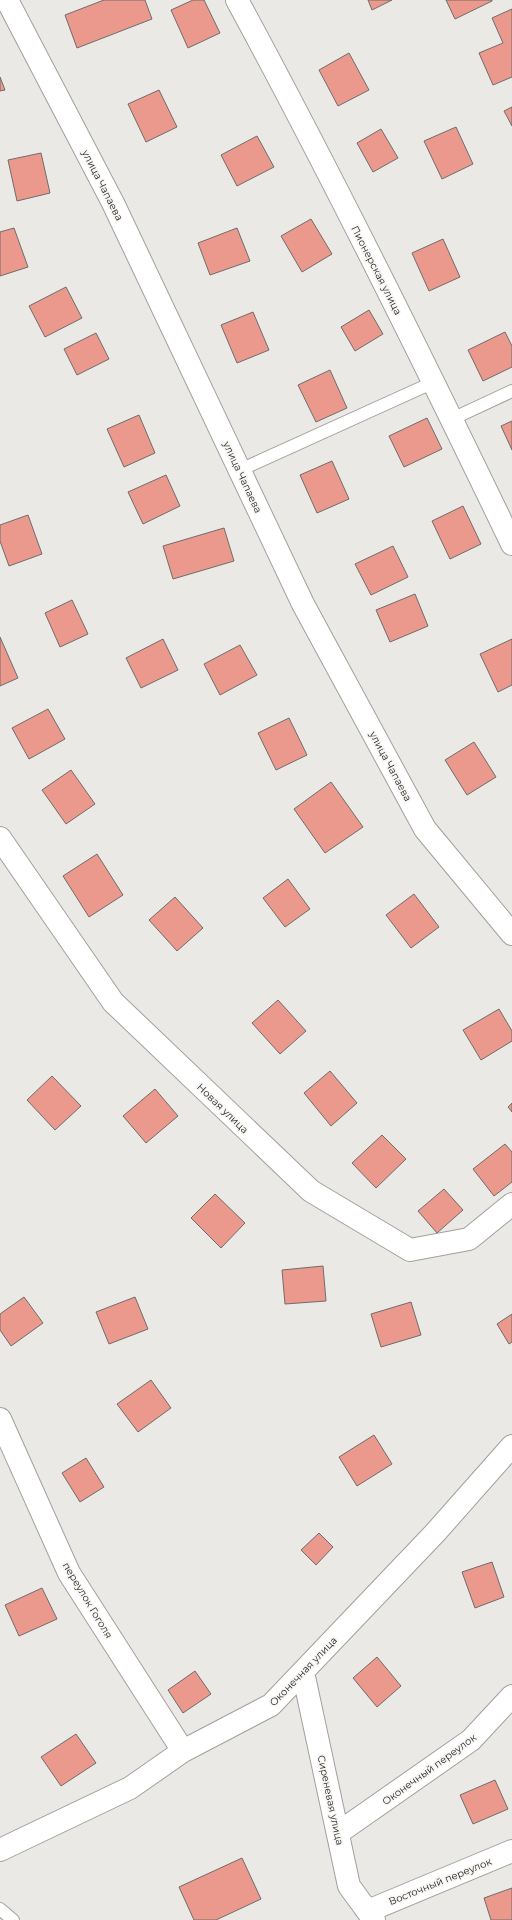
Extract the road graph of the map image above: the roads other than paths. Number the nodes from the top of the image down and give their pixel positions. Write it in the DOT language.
graph roads {
  1 [pos="7,0"];
  2 [pos="237,0"];
  3 [pos="434,382"];
  4 [pos="512,391"];
  5 [pos="452,419"];
  6 [pos="240,470"];
  7 [pos="512,544"];
  8 [pos="0,838"];
  9 [pos="512,934"];
  10 [pos="512,1204"];
  11 [pos="0,1419"];
  12 [pos="512,1446"];
  13 [pos="303,1672"];
  14 [pos="512,1696"];
  15 [pos="183,1751"];
  16 [pos="338,1833"];
  17 [pos="0,1850"];
  18 [pos="512,1851"];
  19 [pos="0,1910"];
  20 [pos="371,1915"];
  21 [pos="13,1920"];
  1 -- 6 [label="street, улица Чапаева"];
  2 -- 3 [label="street, Пионерская улица"];
  3 -- 5 [label="street, Пионерская улица"];
  3 -- 6 [label="lane"];
  4 -- 5 [label="lane"];
  5 -- 7 [label="street, Пионерская улица"];
  6 -- 9 [label="street, улица Чапаева"];
  8 -- 10 [label="street, Новая улица"];
  11 -- 15 [label="street, переулок Гоголя"];
  12 -- 13 [label="street, Оконечная улица"];
  13 -- 15 [label="street, Оконечная улица"];
  13 -- 16 [label="street, Сиреневая улица"];
  14 -- 16 [label="street, Оконечный переулок"];
  15 -- 17 [label="street, Оконечная улица"];
  16 -- 20 [label="street, Сиреневая улица"];
  18 -- 20 [label="street, Восточный переулок"];
  19 -- 21 [label="lane"];
}
